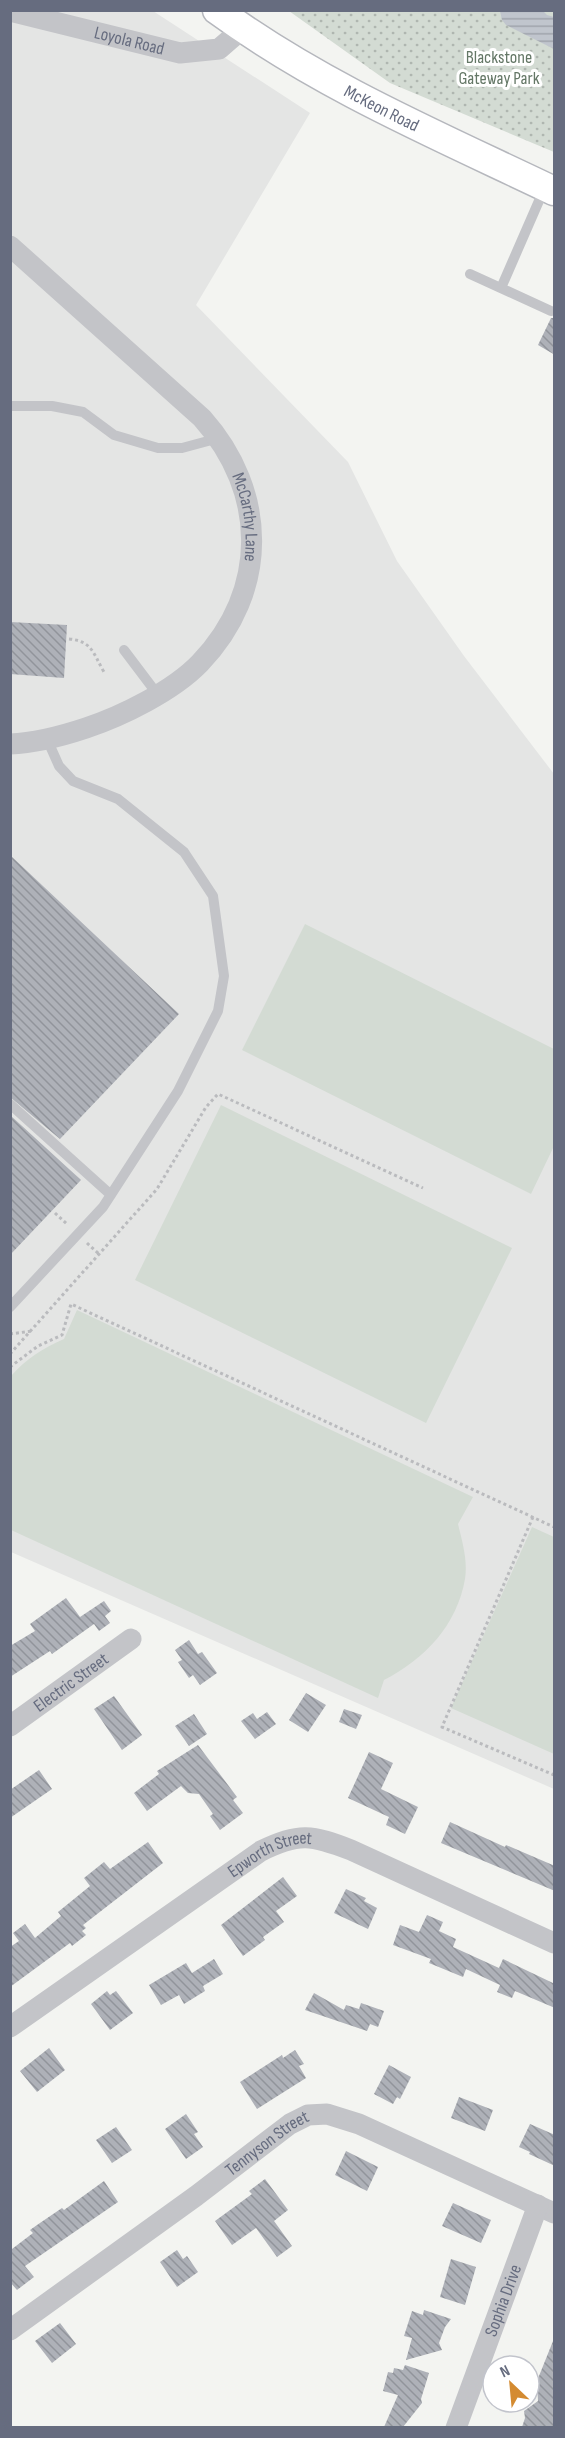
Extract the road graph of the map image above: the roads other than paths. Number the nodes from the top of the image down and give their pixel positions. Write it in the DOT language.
graph roads {
  1 [pos="216,10"];
  2 [pos="10,11"];
  3 [pos="242,29"];
  4 [pos="550,189"];
  5 [pos="10,246"];
  6 [pos="470,274"];
  7 [pos="501,288"];
  8 [pos="551,311"];
  9 [pos="10,406"];
  10 [pos="220,437"];
  11 [pos="124,650"];
  12 [pos="158,695"];
  13 [pos="47,739"];
  14 [pos="10,744"];
  15 [pos="10,1104"];
  16 [pos="111,1195"];
  17 [pos="10,1307"];
  18 [pos="131,1639"];
  19 [pos="10,1726"];
  20 [pos="555,1943"];
  21 [pos="10,2026"];
  22 [pos="546,2209"];
  23 [pos="10,2330"];
  24 [pos="456,2427"];
  1 -- 3 [label="main road, McKeon Road"];
  2 -- 3 [label="street, Loyola Road"];
  3 -- 4 [label="main road, McKeon Road"];
  4 -- 7 [label="lane"];
  5 -- 10 [label="street, McCarthy Lane"];
  6 -- 7 [label="lane"];
  7 -- 8 [label="lane"];
  9 -- 10 [label="lane"];
  10 -- 12 [label="street, McCarthy Lane"];
  11 -- 12 [label="lane"];
  12 -- 13 [label="street, McCarthy Lane"];
  13 -- 14 [label="street, McCarthy Lane"];
  13 -- 16 [label="lane"];
  15 -- 16 [label="lane"];
  16 -- 17 [label="lane"];
  18 -- 19 [label="street, Electric Street"];
  20 -- 21 [label="street, Epworth Street"];
  22 -- 23 [label="street, Tennyson Street"];
  22 -- 24 [label="street, Sophia Drive"];
}
